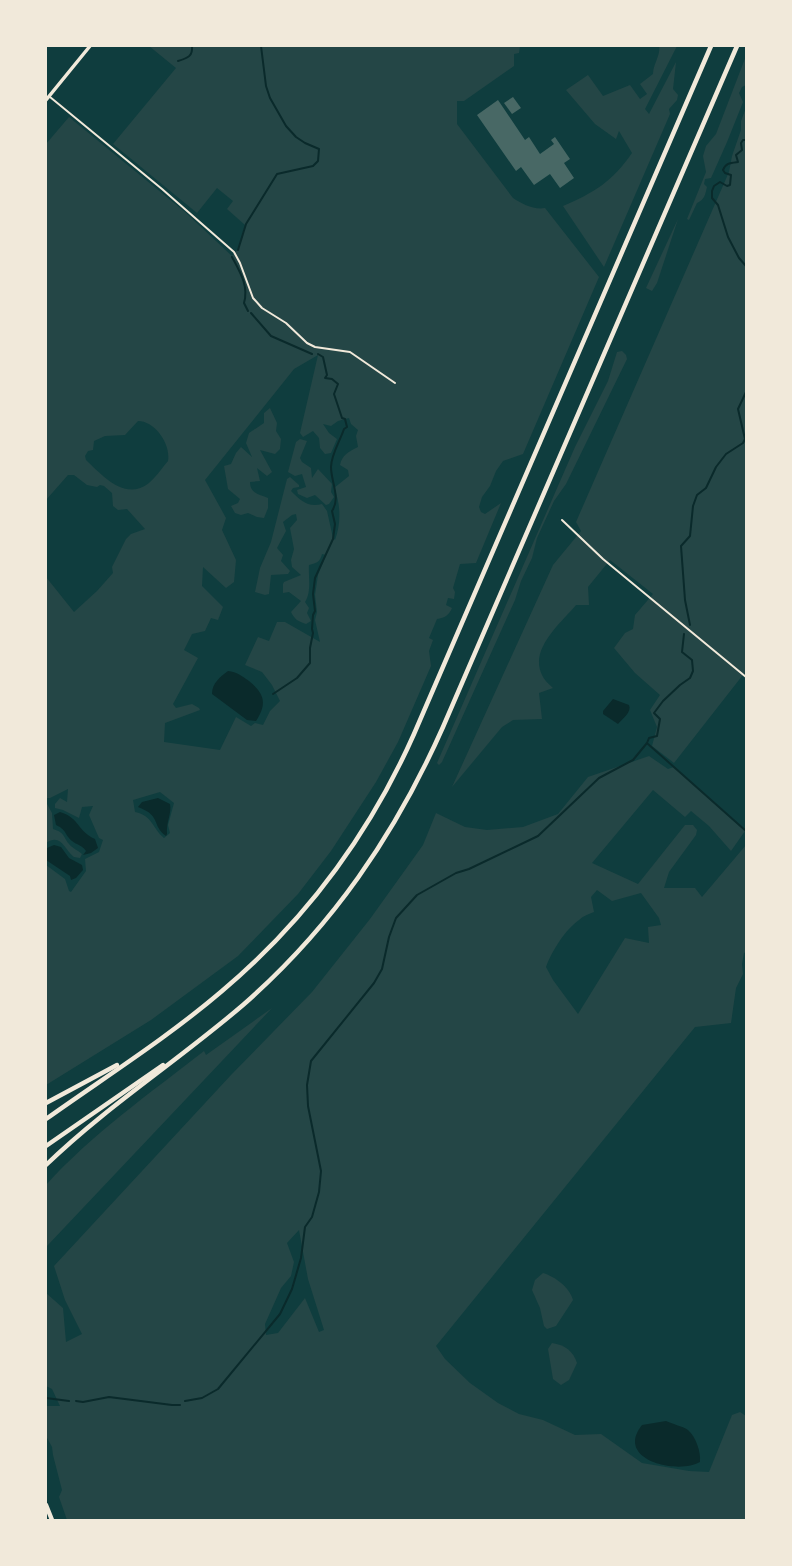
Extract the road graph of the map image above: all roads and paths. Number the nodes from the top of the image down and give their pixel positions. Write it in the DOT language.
graph roads {
  1 [pos="90,46"];
  2 [pos="711,46"];
  3 [pos="737,46"];
  4 [pos="47,98"];
  5 [pos="395,383"];
  6 [pos="562,520"];
  7 [pos="747,677"];
  8 [pos="200,1039"];
  9 [pos="136,1055"];
  10 [pos="46,1104"];
  11 [pos="46,1119"];
  12 [pos="46,1146"];
  13 [pos="46,1165"];
  14 [pos="46,1505"];
  15 [pos="52,1521"];
  1 -- 4 [label="main road"];
  2 -- 9 [label="highway"];
  3 -- 8 [label="highway"];
  4 -- 5 [label="street"];
  6 -- 7 [label="street"];
  8 -- 12 [label="highway"];
  8 -- 13 [label="highway"];
  9 -- 10 [label="highway"];
  9 -- 11 [label="highway"];
  14 -- 15 [label="highway"];
}
